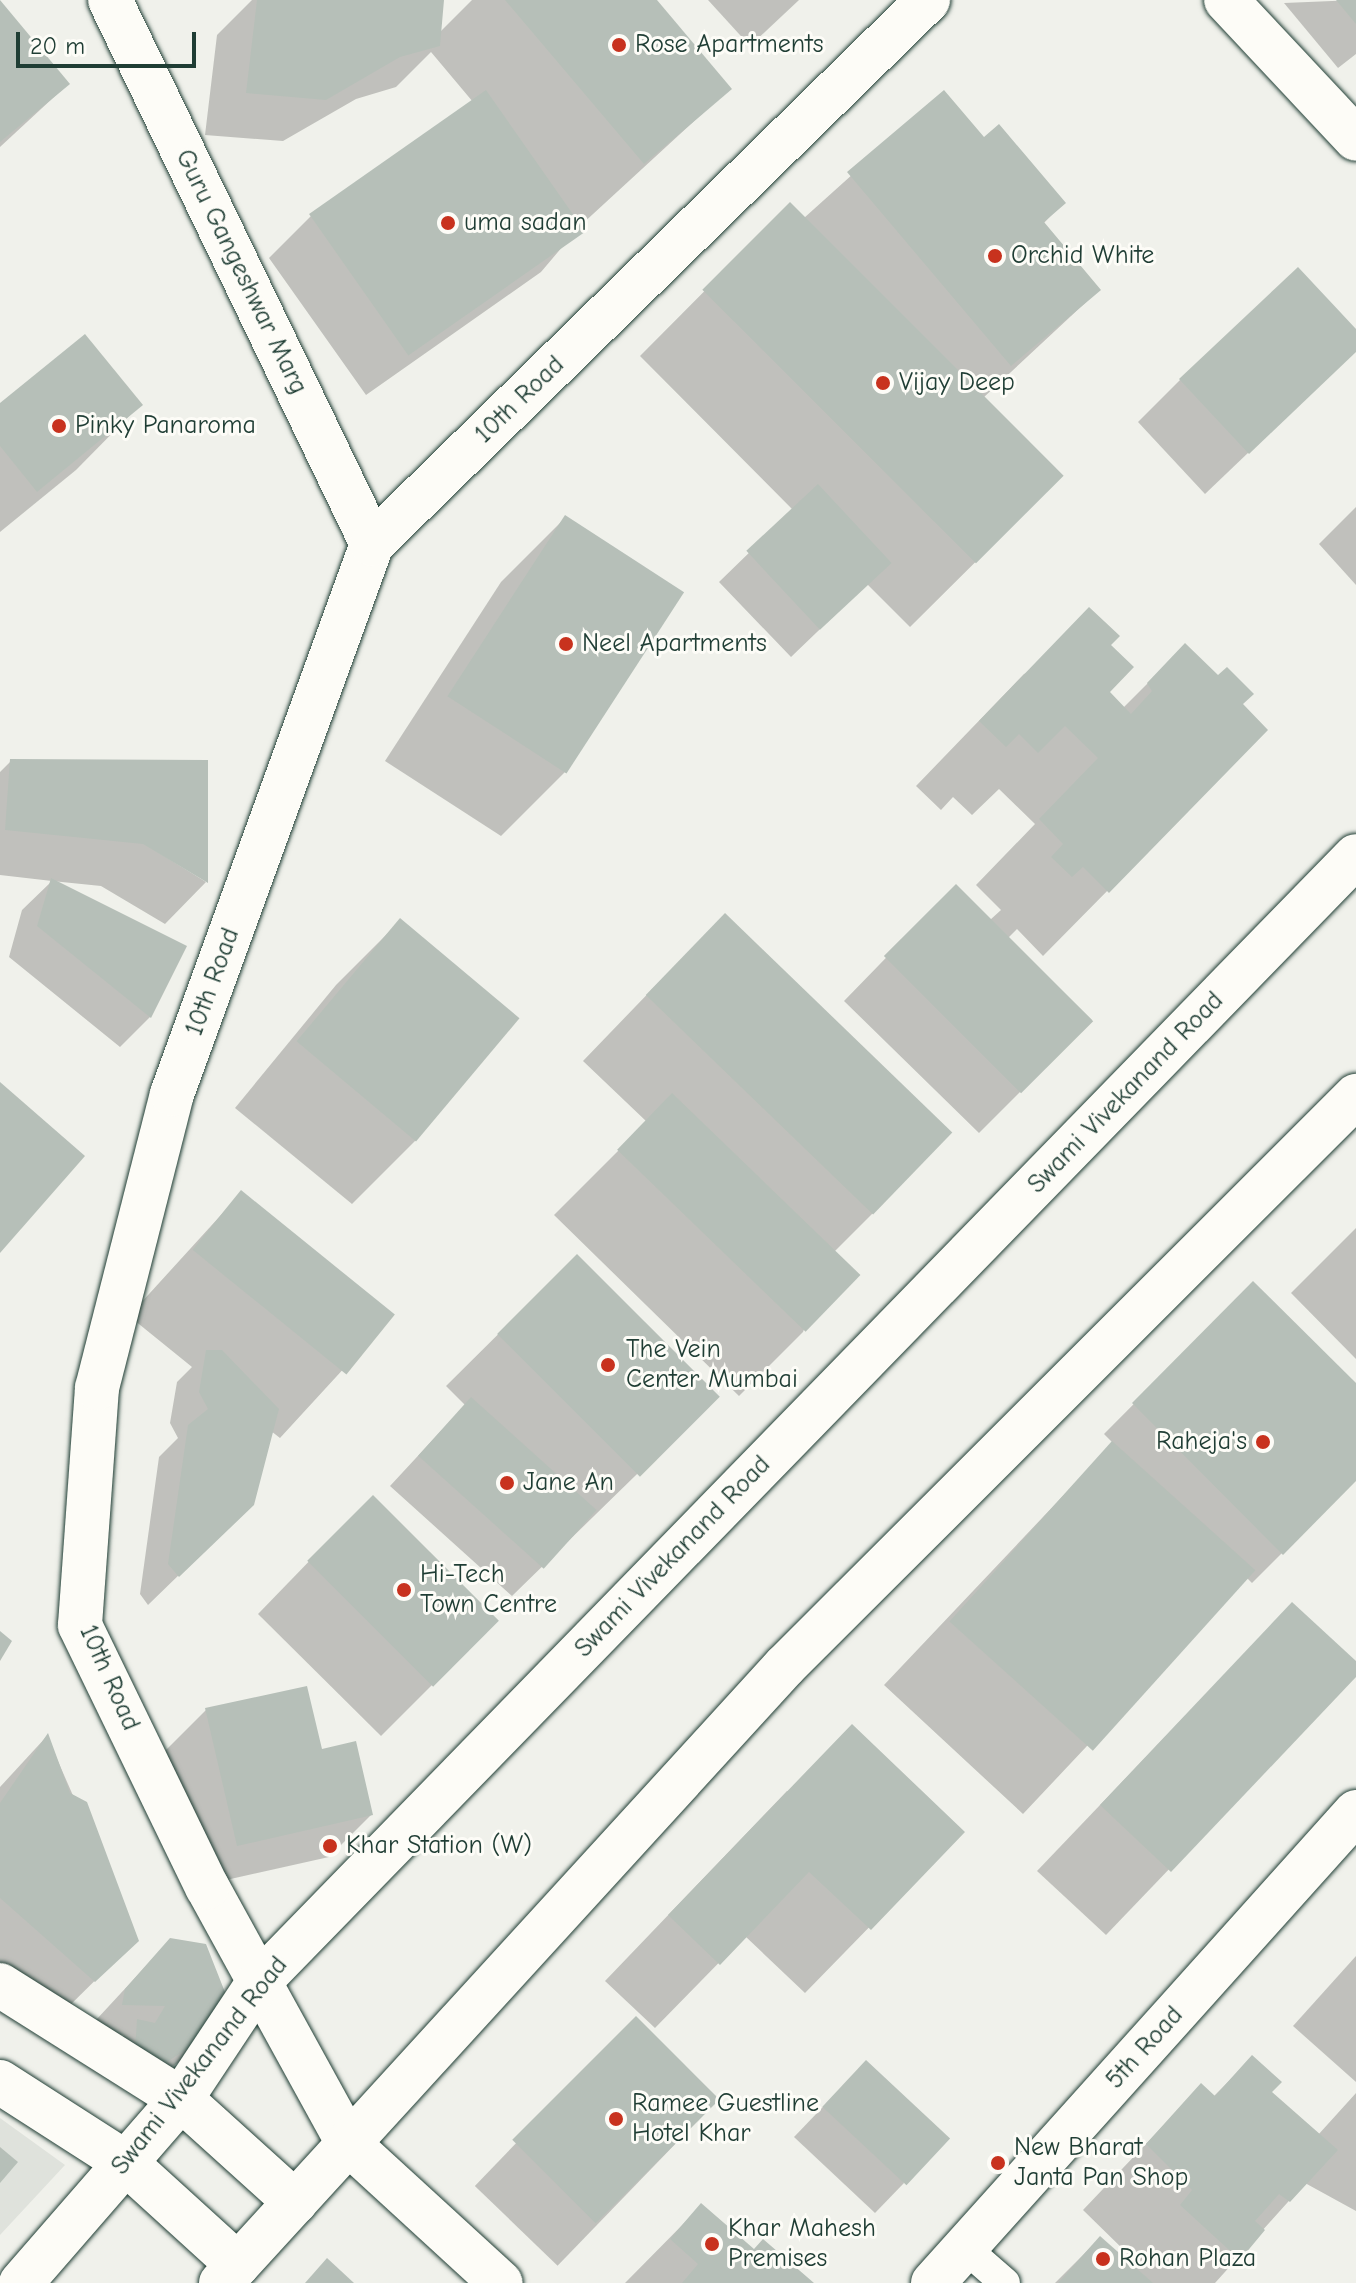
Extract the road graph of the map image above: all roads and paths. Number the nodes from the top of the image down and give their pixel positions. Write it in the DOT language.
graph roads {
  1 [pos="110,0"];
  2 [pos="928,0"];
  3 [pos="1226,0"];
  4 [pos="1356,139"];
  5 [pos="372,544"];
  6 [pos="1356,856"];
  7 [pos="1356,1096"];
  8 [pos="1356,1812"];
  9 [pos="258,1983"];
  10 [pos="0,1985"];
  11 [pos="0,2082"];
  12 [pos="181,2099"];
  13 [pos="348,2143"];
  14 [pos="126,2163"];
  15 [pos="295,2202"];
  16 [pos="965,2248"];
  17 [pos="230,2274"];
  18 [pos="21,2283"];
  19 [pos="501,2283"];
  20 [pos="933,2283"];
  21 [pos="1005,2283"];
  1 -- 5 [label="street, Guru Gangeshwar Marg"];
  2 -- 5 [label="street, 10th Road"];
  3 -- 4 [label="street"];
  5 -- 9 [label="street, 10th Road"];
  6 -- 9 [label="street, Swami Vivekanand Road"];
  7 -- 13 [label="street"];
  8 -- 16 [label="street, 5th Road"];
  9 -- 12 [label="street, Swami Vivekanand Road"];
  9 -- 13 [label="street, 10th Road"];
  10 -- 12 [label="street"];
  11 -- 14 [label="street"];
  12 -- 14 [label="street, Swami Vivekanand Road"];
  12 -- 15 [label="street"];
  13 -- 15 [label="street"];
  13 -- 19 [label="street, 10th Road"];
  14 -- 17 [label="street"];
  14 -- 18 [label="street, Swami Vivekanand Road"];
  15 -- 17 [label="street"];
  16 -- 20 [label="street, 5th Road"];
  16 -- 21 [label="lane"];
}
